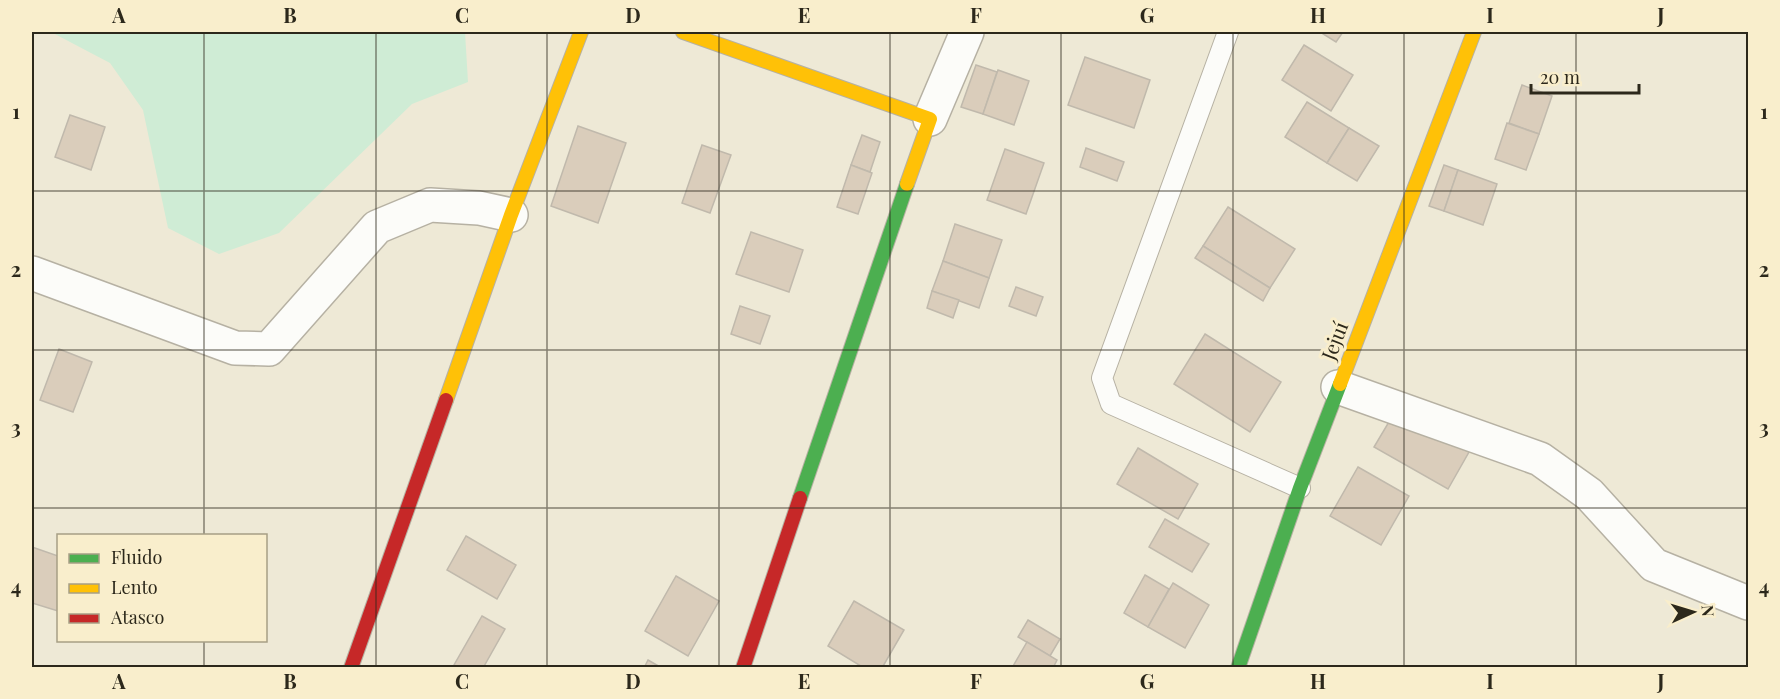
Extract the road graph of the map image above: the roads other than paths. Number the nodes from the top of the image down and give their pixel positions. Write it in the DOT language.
graph roads {
  1 [pos="581,32"];
  2 [pos="683,32"];
  3 [pos="967,32"];
  4 [pos="1228,32"];
  5 [pos="1474,32"];
  6 [pos="930,118"];
  7 [pos="511,215"];
  8 [pos="32,273"];
  9 [pos="1338,387"];
  10 [pos="1300,488"];
  11 [pos="1749,603"];
  12 [pos="351,668"];
  13 [pos="743,668"];
  14 [pos="1238,668"];
  1 -- 7 [label="street"];
  2 -- 6 [label="street"];
  3 -- 6 [label="street"];
  4 -- 10 [label="lane"];
  5 -- 9 [label="street, Jejuí"];
  6 -- 13 [label="street"];
  7 -- 8 [label="street"];
  7 -- 12 [label="street"];
  9 -- 10 [label="street, Jejuí"];
  9 -- 11 [label="street"];
  10 -- 14 [label="street, Jejuí"];
}
